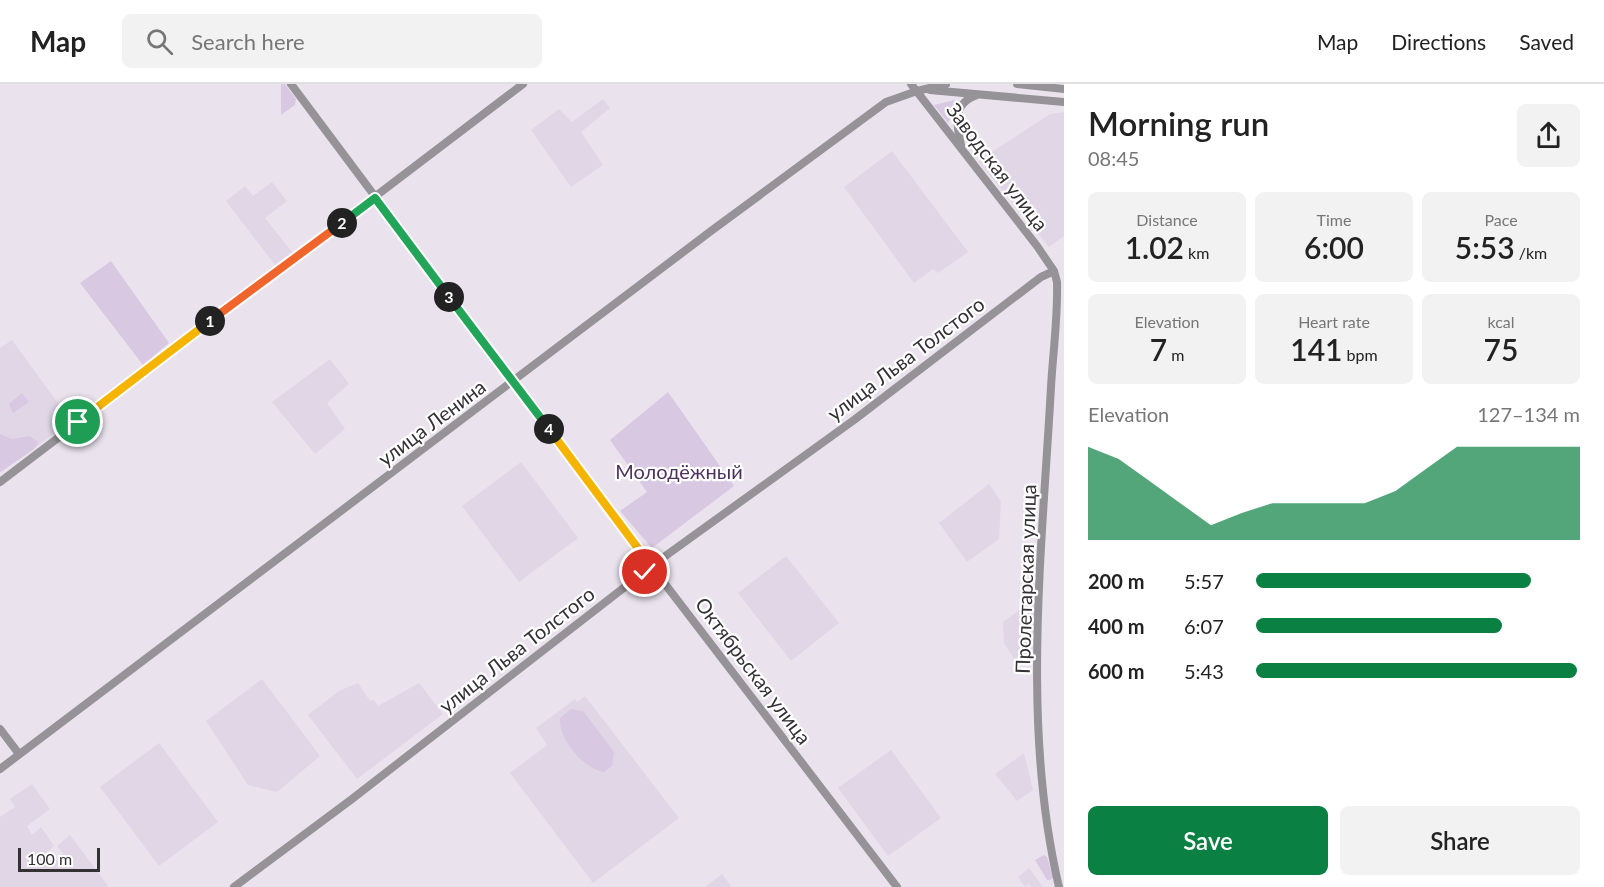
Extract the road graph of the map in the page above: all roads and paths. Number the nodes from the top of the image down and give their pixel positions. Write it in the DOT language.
graph roads {
  1 [pos="291,84"];
  2 [pos="523,84"];
  3 [pos="1017,84"];
  4 [pos="948,86"];
  5 [pos="917,88"];
  6 [pos="1064,89"];
  7 [pos="982,93"];
  8 [pos="1064,102"];
  9 [pos="961,146"];
  10 [pos="375,198"];
  11 [pos="1054,271"];
  12 [pos="513,381"];
  13 [pos="0,482"];
  14 [pos="652,567"];
  15 [pos="0,729"];
  16 [pos="19,754"];
  17 [pos="0,769"];
  18 [pos="234,887"];
  19 [pos="897,887"];
  20 [pos="1059,887"];
  1 -- 10 [label="street, Октябрьская улица"];
  2 -- 10 [label="street"];
  3 -- 6 [label="street"];
  4 -- 5 [label="street, улица Ленина"];
  4 -- 7 [label="street, улица Ленина"];
  5 -- 9 [label="street, Заводская улица"];
  5 -- 12 [label="street, улица Ленина"];
  7 -- 8 [label="street, улица Ленина"];
  7 -- 9 [label="street"];
  9 -- 11 [label="street, Заводская улица"];
  10 -- 12 [label="street, Октябрьская улица"];
  10 -- 13 [label="street"];
  11 -- 14 [label="street, улица Льва Толстого"];
  11 -- 20 [label="street, Пролетарская улица"];
  12 -- 14 [label="street, Октябрьская улица"];
  12 -- 16 [label="street, улица Ленина"];
  14 -- 18 [label="street, улица Льва Толстого"];
  14 -- 19 [label="street, Октябрьская улица"];
  15 -- 16 [label="street"];
  16 -- 17 [label="street, улица Ленина"];
}
